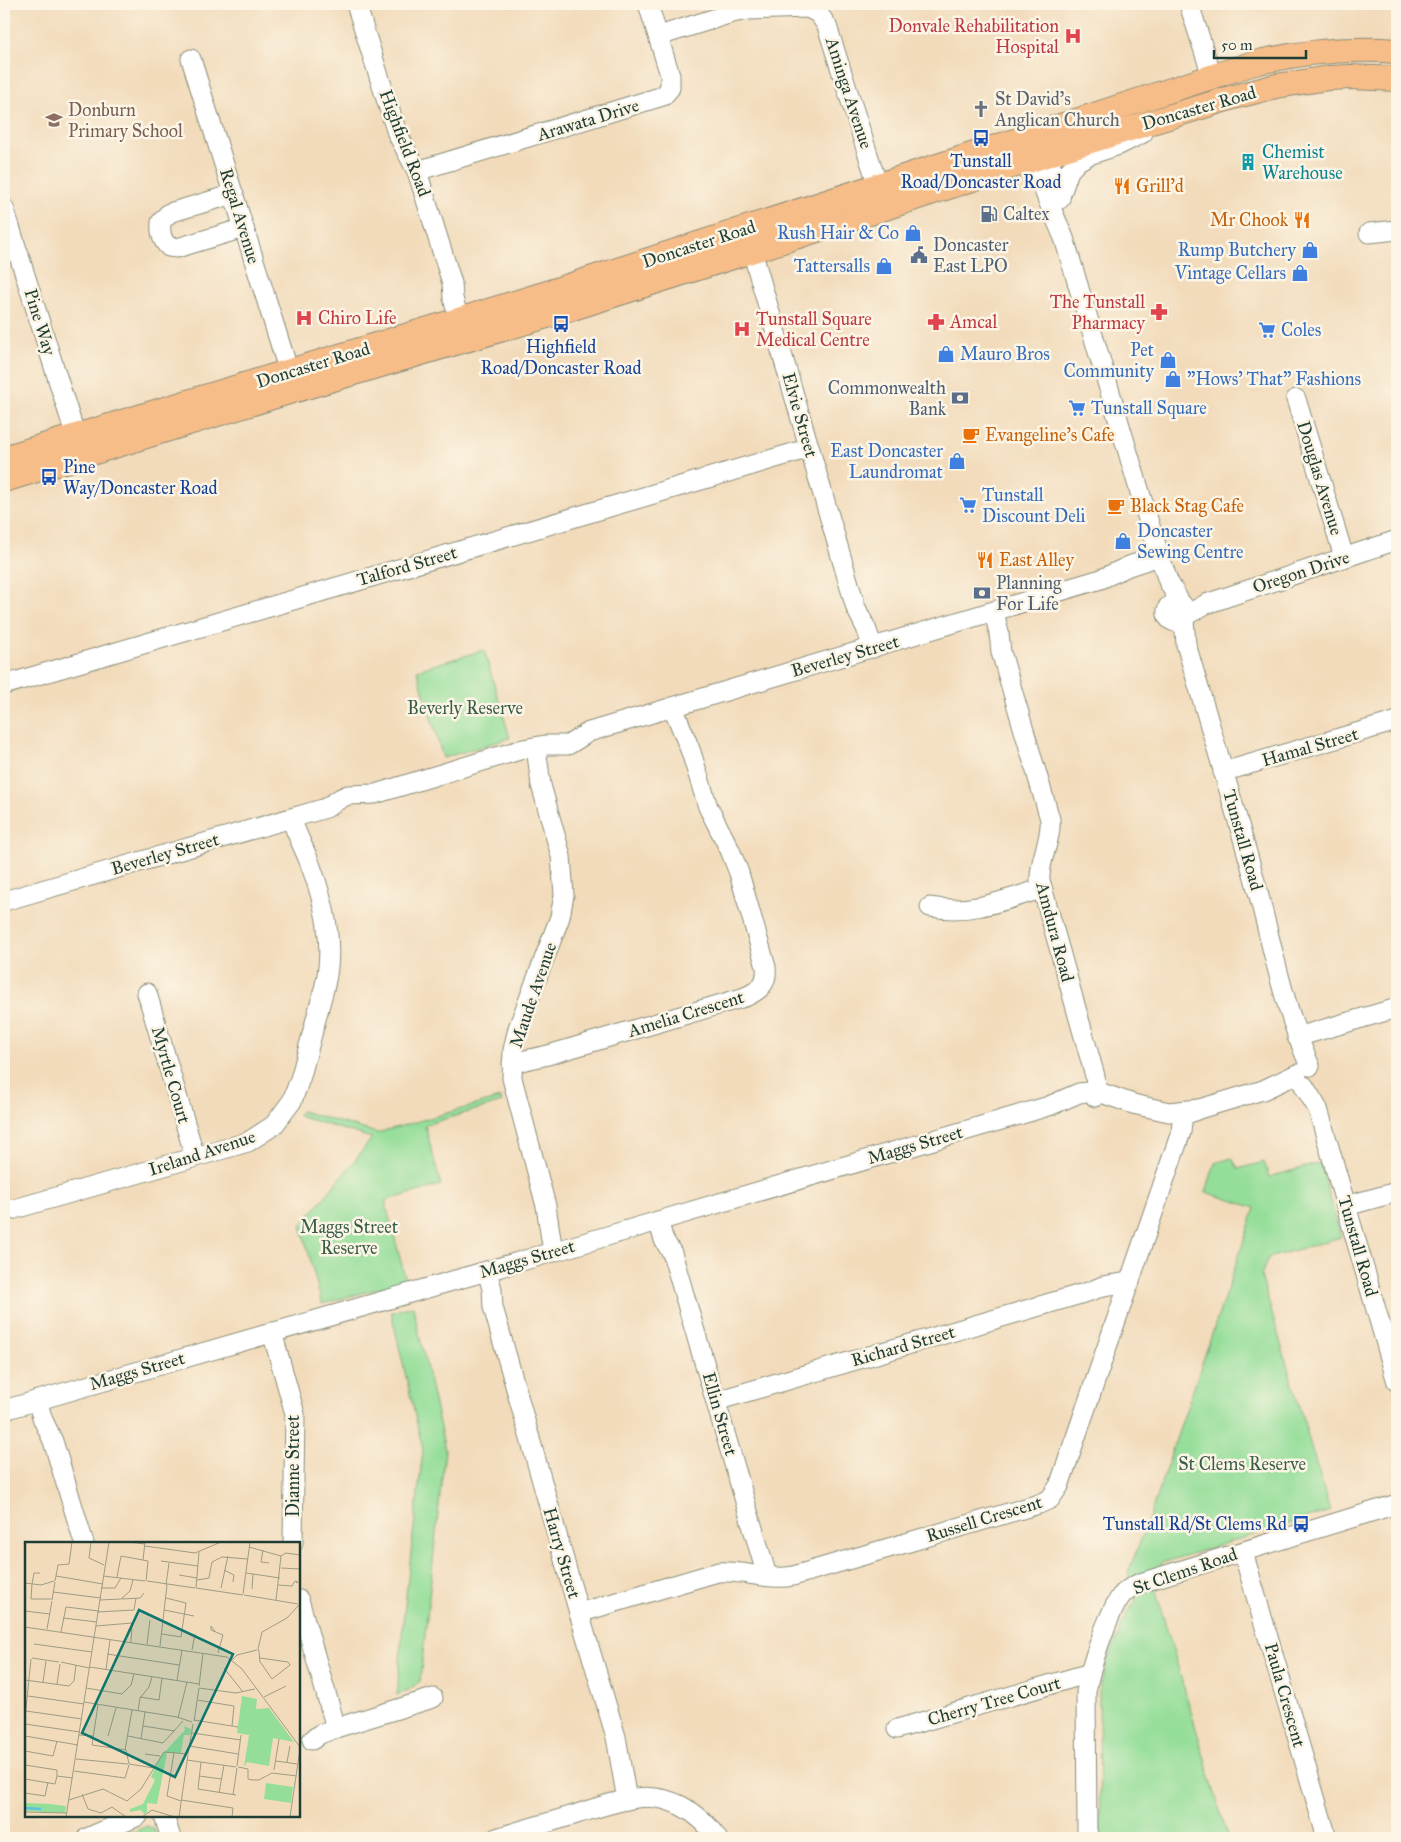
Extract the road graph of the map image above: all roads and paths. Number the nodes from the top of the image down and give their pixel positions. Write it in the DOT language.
graph roads {
  1 [pos="356,4"];
  2 [pos="648,4"];
  3 [pos="1189,4"];
  4 [pos="815,7"];
  5 [pos="658,36"];
  6 [pos="1397,42"];
  7 [pos="1332,50"];
  8 [pos="1386,50"];
  9 [pos="191,59"];
  10 [pos="1212,76"];
  11 [pos="1351,77"];
  12 [pos="1397,79"];
  13 [pos="1189,109"];
  14 [pos="1032,134"];
  15 [pos="1040,157"];
  16 [pos="417,170"];
  17 [pos="878,186"];
  18 [pos="234,194"];
  19 [pos="1060,197"];
  20 [pos="4,208"];
  21 [pos="244,228"];
  22 [pos="1397,230"];
  23 [pos="1369,233"];
  24 [pos="1064,238"];
  25 [pos="752,251"];
  26 [pos="466,326"];
  27 [pos="289,372"];
  28 [pos="1296,399"];
  29 [pos="76,437"];
  30 [pos="810,448"];
  31 [pos="4,458"];
  32 [pos="4,480"];
  33 [pos="1397,540"];
  34 [pos="1344,557"];
  35 [pos="1163,568"];
  36 [pos="1179,612"];
  37 [pos="990,613"];
  38 [pos="868,649"];
  39 [pos="4,685"];
  40 [pos="677,706"];
  41 [pos="1397,721"];
  42 [pos="535,747"];
  43 [pos="1223,772"];
  44 [pos="296,816"];
  45 [pos="1041,889"];
  46 [pos="4,901"];
  47 [pos="930,907"];
  48 [pos="146,993"];
  49 [pos="1397,1008"];
  50 [pos="1297,1037"];
  51 [pos="512,1063"];
  52 [pos="1305,1077"];
  53 [pos="1099,1094"];
  54 [pos="1181,1114"];
  55 [pos="195,1157"];
  56 [pos="1397,1192"];
  57 [pos="1346,1206"];
  58 [pos="4,1212"];
  59 [pos="663,1220"];
  60 [pos="558,1250"];
  61 [pos="483,1272"];
  62 [pos="1128,1288"];
  63 [pos="272,1332"];
  64 [pos="1397,1382"];
  65 [pos="41,1399"];
  66 [pos="716,1402"];
  67 [pos="4,1410"];
  68 [pos="1396,1505"];
  69 [pos="84,1542"];
  70 [pos="293,1542"];
  71 [pos="1243,1552"];
  72 [pos="767,1576"];
  73 [pos="300,1603"];
  74 [pos="579,1613"];
  75 [pos="1090,1673"];
  76 [pos="433,1698"];
  77 [pos="336,1728"];
  78 [pos="898,1729"];
  79 [pos="312,1740"];
  80 [pos="627,1800"];
  81 [pos="136,1817"];
  82 [pos="164,1817"];
  83 [pos="1087,1836"];
  84 [pos="87,1838"];
  85 [pos="171,1838"];
  86 [pos="496,1838"];
  87 [pos="717,1838"];
  88 [pos="1327,1838"];
  1 -- 16 [label="street, Highfield Road"];
  2 -- 5 [label="street, Arawata Drive"];
  3 -- 10 [label="street"];
  4 -- 5 [label="street"];
  4 -- 17 [label="street, Aminga Avenue"];
  5 -- 16 [label="street, Arawata Drive"];
  6 -- 8 [label="main road, Doncaster Road"];
  7 -- 8 [label="main road, Doncaster Road"];
  7 -- 10 [label="main road, Doncaster Road"];
  7 -- 11 [label="main road"];
  9 -- 18 [label="street, Regal Avenue"];
  10 -- 14 [label="main road, Doncaster Road"];
  11 -- 12 [label="main road, Doncaster Road"];
  11 -- 13 [label="main road, Doncaster Road"];
  13 -- 15 [label="main road, Doncaster Road"];
  13 -- 19 [label="street, Tunstall Road"];
  14 -- 15 [label="street, Tunstall Road"];
  14 -- 17 [label="main road, Doncaster Road"];
  15 -- 19 [label="street, Tunstall Road"];
  15 -- 24 [label="street, Tunstall Road"];
  15 -- 25 [label="main road, Doncaster Road"];
  16 -- 26 [label="street, Highfield Road"];
  17 -- 26 [label="main road, Doncaster Road"];
  18 -- 21 [label="street, Regal Avenue"];
  18 -- 21 [label="street"];
  19 -- 24 [label="street, Tunstall Road"];
  20 -- 29 [label="street, Pine Way"];
  21 -- 27 [label="street, Regal Avenue"];
  22 -- 23 [label="street"];
  24 -- 35 [label="street, Tunstall Road"];
  25 -- 26 [label="main road, Doncaster Road"];
  25 -- 30 [label="street, Elvie Street"];
  26 -- 27 [label="main road, Doncaster Road"];
  26 -- 32 [label="main road, Doncaster Road"];
  27 -- 29 [label="main road, Doncaster Road"];
  28 -- 34 [label="street, Douglas Avenue"];
  29 -- 31 [label="main road, Doncaster Road"];
  30 -- 38 [label="street, Elvie Street"];
  30 -- 39 [label="street, Talford Street"];
  33 -- 34 [label="street, Oregon Drive"];
  34 -- 36 [label="street, Oregon Drive"];
  35 -- 36 [label="street, Tunstall Road"];
  35 -- 37 [label="street, Beverley Street"];
  36 -- 43 [label="street, Tunstall Road"];
  37 -- 38 [label="street, Beverley Street"];
  37 -- 45 [label="street, Amdura Road"];
  38 -- 40 [label="street, Beverley Street"];
  40 -- 42 [label="street, Beverley Street"];
  40 -- 51 [label="street, Amelia Crescent"];
  41 -- 43 [label="street, Hamal Street"];
  42 -- 44 [label="street, Beverley Street"];
  42 -- 51 [label="street, Maude Avenue"];
  43 -- 50 [label="street, Tunstall Road"];
  44 -- 46 [label="street, Beverley Street"];
  44 -- 55 [label="street, Ireland Avenue"];
  45 -- 47 [label="street"];
  45 -- 53 [label="street, Amdura Road"];
  48 -- 55 [label="street, Myrtle Court"];
  49 -- 50 [label="street"];
  50 -- 52 [label="street, Tunstall Road"];
  51 -- 60 [label="street, Maude Avenue"];
  52 -- 54 [label="street"];
  52 -- 57 [label="street, Tunstall Road"];
  53 -- 54 [label="street"];
  53 -- 59 [label="street, Maggs Street"];
  54 -- 62 [label="street, Russell Crescent"];
  55 -- 58 [label="street, Ireland Avenue"];
  56 -- 57 [label="street"];
  57 -- 64 [label="street, Tunstall Road"];
  59 -- 60 [label="street, Maggs Street"];
  59 -- 66 [label="street, Ellin Street"];
  60 -- 61 [label="street, Maggs Street"];
  61 -- 63 [label="street, Maggs Street"];
  61 -- 74 [label="street, Harry Street"];
  62 -- 66 [label="street, Richard Street"];
  62 -- 72 [label="street, Russell Crescent"];
  63 -- 65 [label="street, Maggs Street"];
  63 -- 70 [label="street, Dianne Street"];
  65 -- 67 [label="street, Maggs Street"];
  65 -- 69 [label="street"];
  66 -- 72 [label="street, Ellin Street"];
  68 -- 71 [label="street, St Clems Road"];
  71 -- 75 [label="street, St Clems Road"];
  71 -- 88 [label="street, Paula Crescent"];
  72 -- 74 [label="street, Russell Crescent"];
  73 -- 77 [label="street"];
  74 -- 80 [label="street, Harry Street"];
  75 -- 78 [label="street, Cherry Tree Court"];
  75 -- 83 [label="street, St Clems Road"];
  76 -- 77 [label="street"];
  77 -- 79 [label="street"];
  80 -- 86 [label="street"];
  80 -- 87 [label="street"];
  81 -- 84 [label="street"];
  82 -- 85 [label="street"];
}
